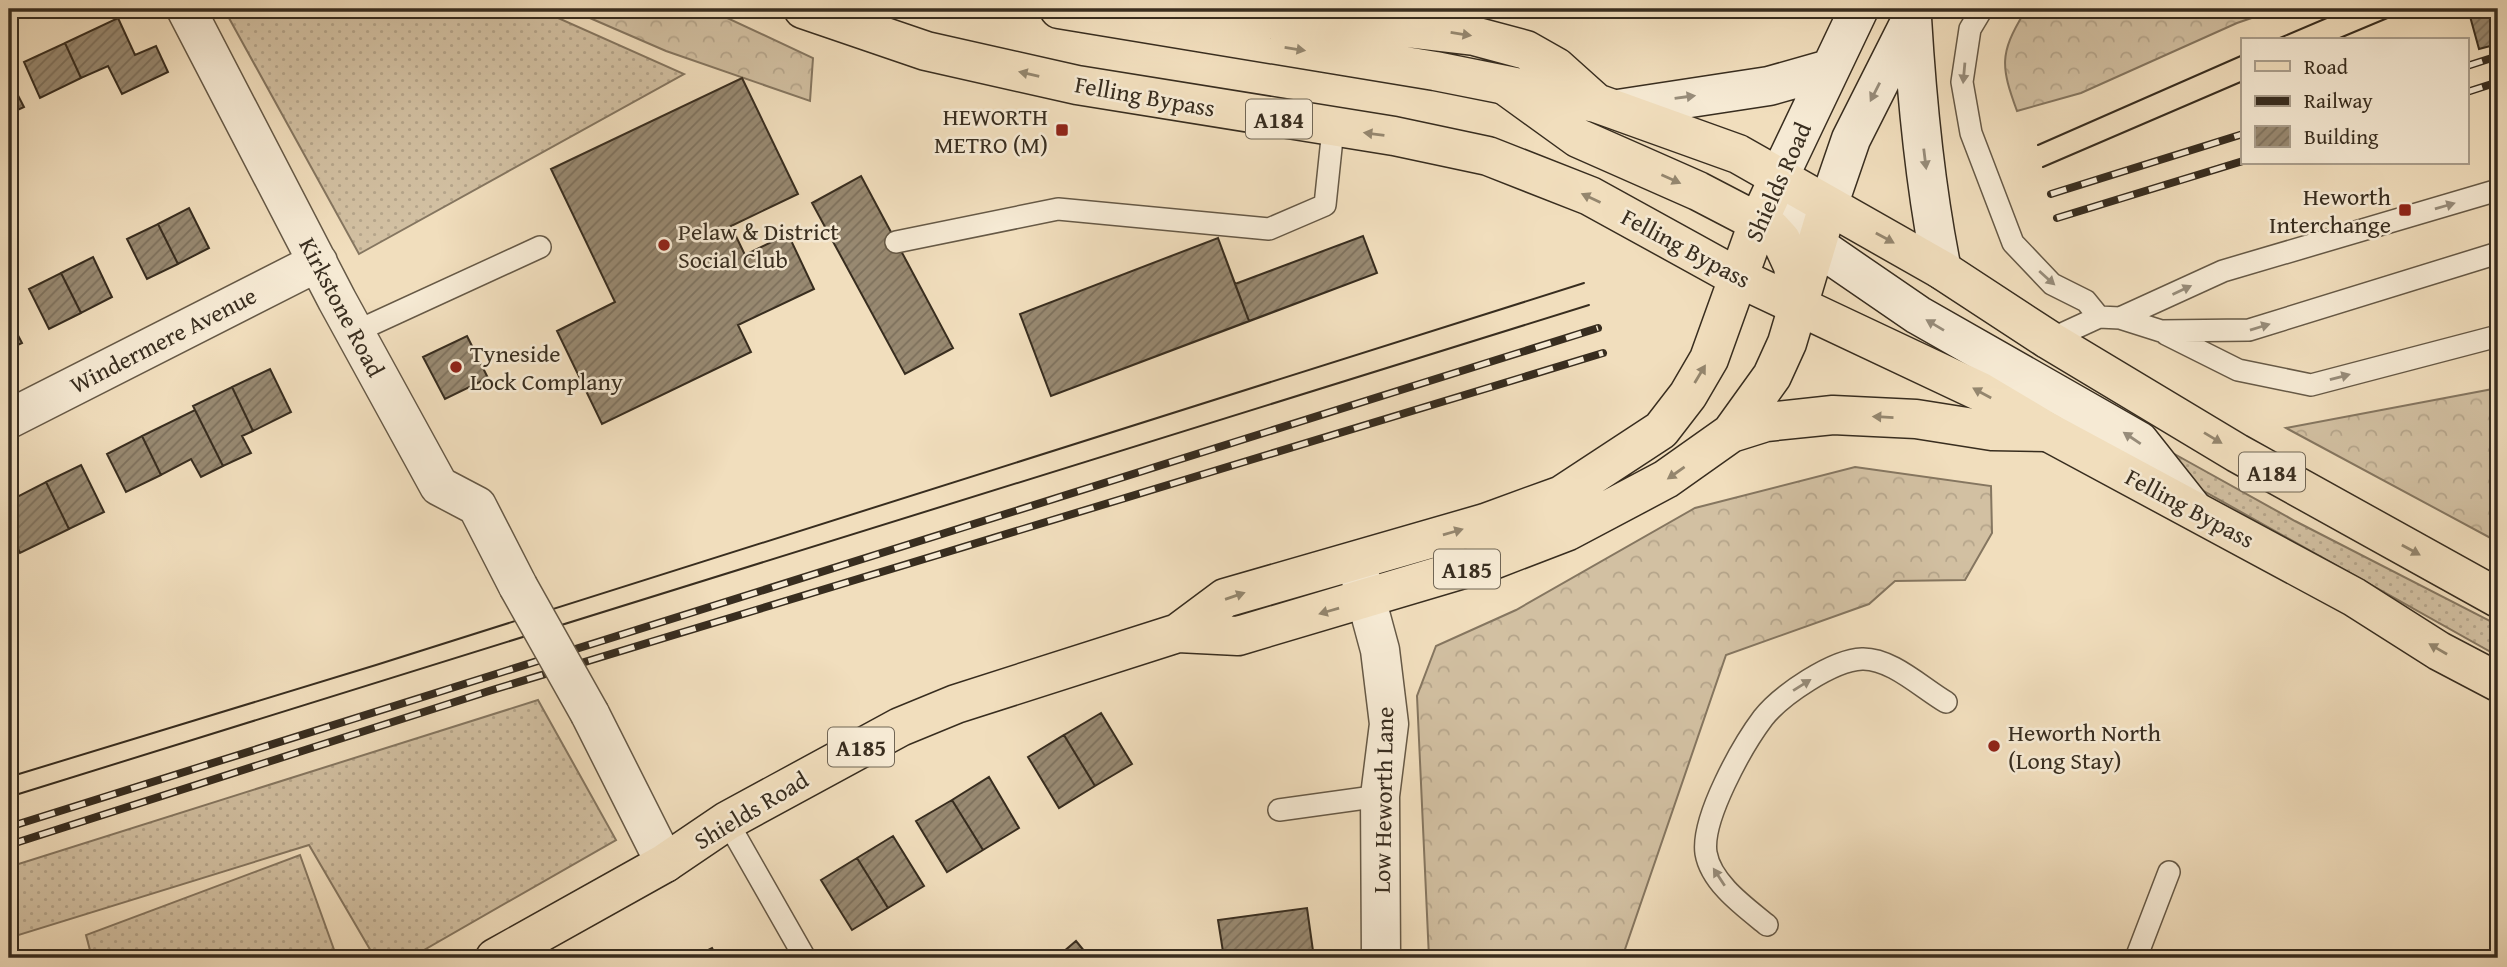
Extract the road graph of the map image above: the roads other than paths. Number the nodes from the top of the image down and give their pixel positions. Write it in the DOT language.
graph roads {
  1 [pos="186,9"];
  2 [pos="803,9"];
  3 [pos="1059,9"];
  4 [pos="1859,9"];
  5 [pos="1982,9"];
  6 [pos="1914,13"];
  7 [pos="1173,19"];
  8 [pos="1829,69"];
  9 [pos="1506,86"];
  10 [pos="1607,106"];
  11 [pos="1334,129"];
  12 [pos="1779,177"];
  13 [pos="2498,190"];
  14 [pos="1828,206"];
  15 [pos="1759,220"];
  16 [pos="896,242"];
  17 [pos="1816,245"];
  18 [pos="540,247"];
  19 [pos="2498,253"];
  20 [pos="318,262"];
  21 [pos="1942,270"];
  22 [pos="1737,277"];
  23 [pos="1798,305"];
  24 [pos="2099,317"];
  25 [pos="2120,318"];
  26 [pos="2161,331"];
  27 [pos="355,332"];
  28 [pos="2498,336"];
  29 [pos="2049,340"];
  30 [pos="9,419"];
  31 [pos="2048,432"];
  32 [pos="1731,433"];
  33 [pos="2192,508"];
  34 [pos="1356,561"];
  35 [pos="2498,598"];
  36 [pos="1367,600"];
  37 [pos="1178,633"];
  38 [pos="2498,682"];
  39 [pos="1946,702"];
  40 [pos="1380,796"];
  41 [pos="1279,810"];
  42 [pos="727,821"];
  43 [pos="665,863"];
  44 [pos="2169,872"];
  45 [pos="1767,925"];
  46 [pos="495,958"];
  47 [pos="805,958"];
  48 [pos="1381,958"];
  49 [pos="2136,958"];
  1 -- 20 [label="street, Kirkstone Road"];
  11 -- 2 [label="main road, Felling Bypass / A184, one-way"];
  3 -- 7 [label="main road, A184"];
  4 -- 8 [label="street, Shields Road"];
  5 -- 24 [label="lane, one-way"];
  6 -- 14 [label="street, Shields Road, one-way"];
  6 -- 21 [label="street, one-way"];
  7 -- 9 [label="main road, A184, one-way"];
  7 -- 10 [label="main road, one-way"];
  10 -- 8 [label="street, one-way"];
  8 -- 12 [label="street, Shields Road"];
  9 -- 10 [label="main road, A184"];
  9 -- 15 [label="main road, one-way"];
  10 -- 12 [label="main road, A184"];
  11 -- 16 [label="lane"];
  22 -- 11 [label="main road, Felling Bypass / A184, one-way"];
  12 -- 14 [label="main road, A184"];
  12 -- 15 [label="main road, Shields Road"];
  12 -- 17 [label="street"];
  25 -- 13 [label="lane, one-way"];
  14 -- 17 [label="main road, Shields Road"];
  14 -- 21 [label="main road, A184, one-way"];
  15 -- 22 [label="main road, Shields Road"];
  15 -- 23 [label="main road"];
  17 -- 23 [label="main road, Shields Road"];
  33 -- 17 [label="street, one-way"];
  18 -- 27 [label="lane"];
  26 -- 19 [label="lane, one-way"];
  20 -- 27 [label="street, Kirkstone Road"];
  20 -- 30 [label="street, Windermere Avenue"];
  21 -- 29 [label="main road, A184"];
  22 -- 23 [label="main road, Felling Bypass / A184"];
  34 -- 22 [label="main road, Shields Road / A185, one-way"];
  31 -- 23 [label="main road, Felling Bypass / A184, one-way"];
  23 -- 32 [label="main road, Shields Road / A185"];
  24 -- 25 [label="lane"];
  24 -- 29 [label="lane"];
  25 -- 26 [label="lane"];
  26 -- 28 [label="lane, one-way"];
  27 -- 43 [label="street, Kirkstone Road, bridge"];
  29 -- 35 [label="main road, A184, one-way"];
  31 -- 32 [label="main road, A185, one-way"];
  31 -- 33 [label="main road, Felling Bypass / A184"];
  32 -- 36 [label="main road, A185, one-way"];
  38 -- 33 [label="main road, Felling Bypass / A184, one-way"];
  34 -- 36 [label="street, Low Heworth Lane"];
  37 -- 34 [label="main road, A185, one-way"];
  36 -- 37 [label="main road, A185, one-way"];
  36 -- 40 [label="street, Low Heworth Lane"];
  37 -- 42 [label="main road, Shields Road / A185"];
  45 -- 39 [label="lane, one-way"];
  40 -- 41 [label="lane"];
  40 -- 48 [label="street, Low Heworth Lane"];
  42 -- 43 [label="main road, Shields Road / A185"];
  42 -- 47 [label="lane"];
  43 -- 46 [label="main road, Shields Road / A185"];
  44 -- 49 [label="lane"];
}
